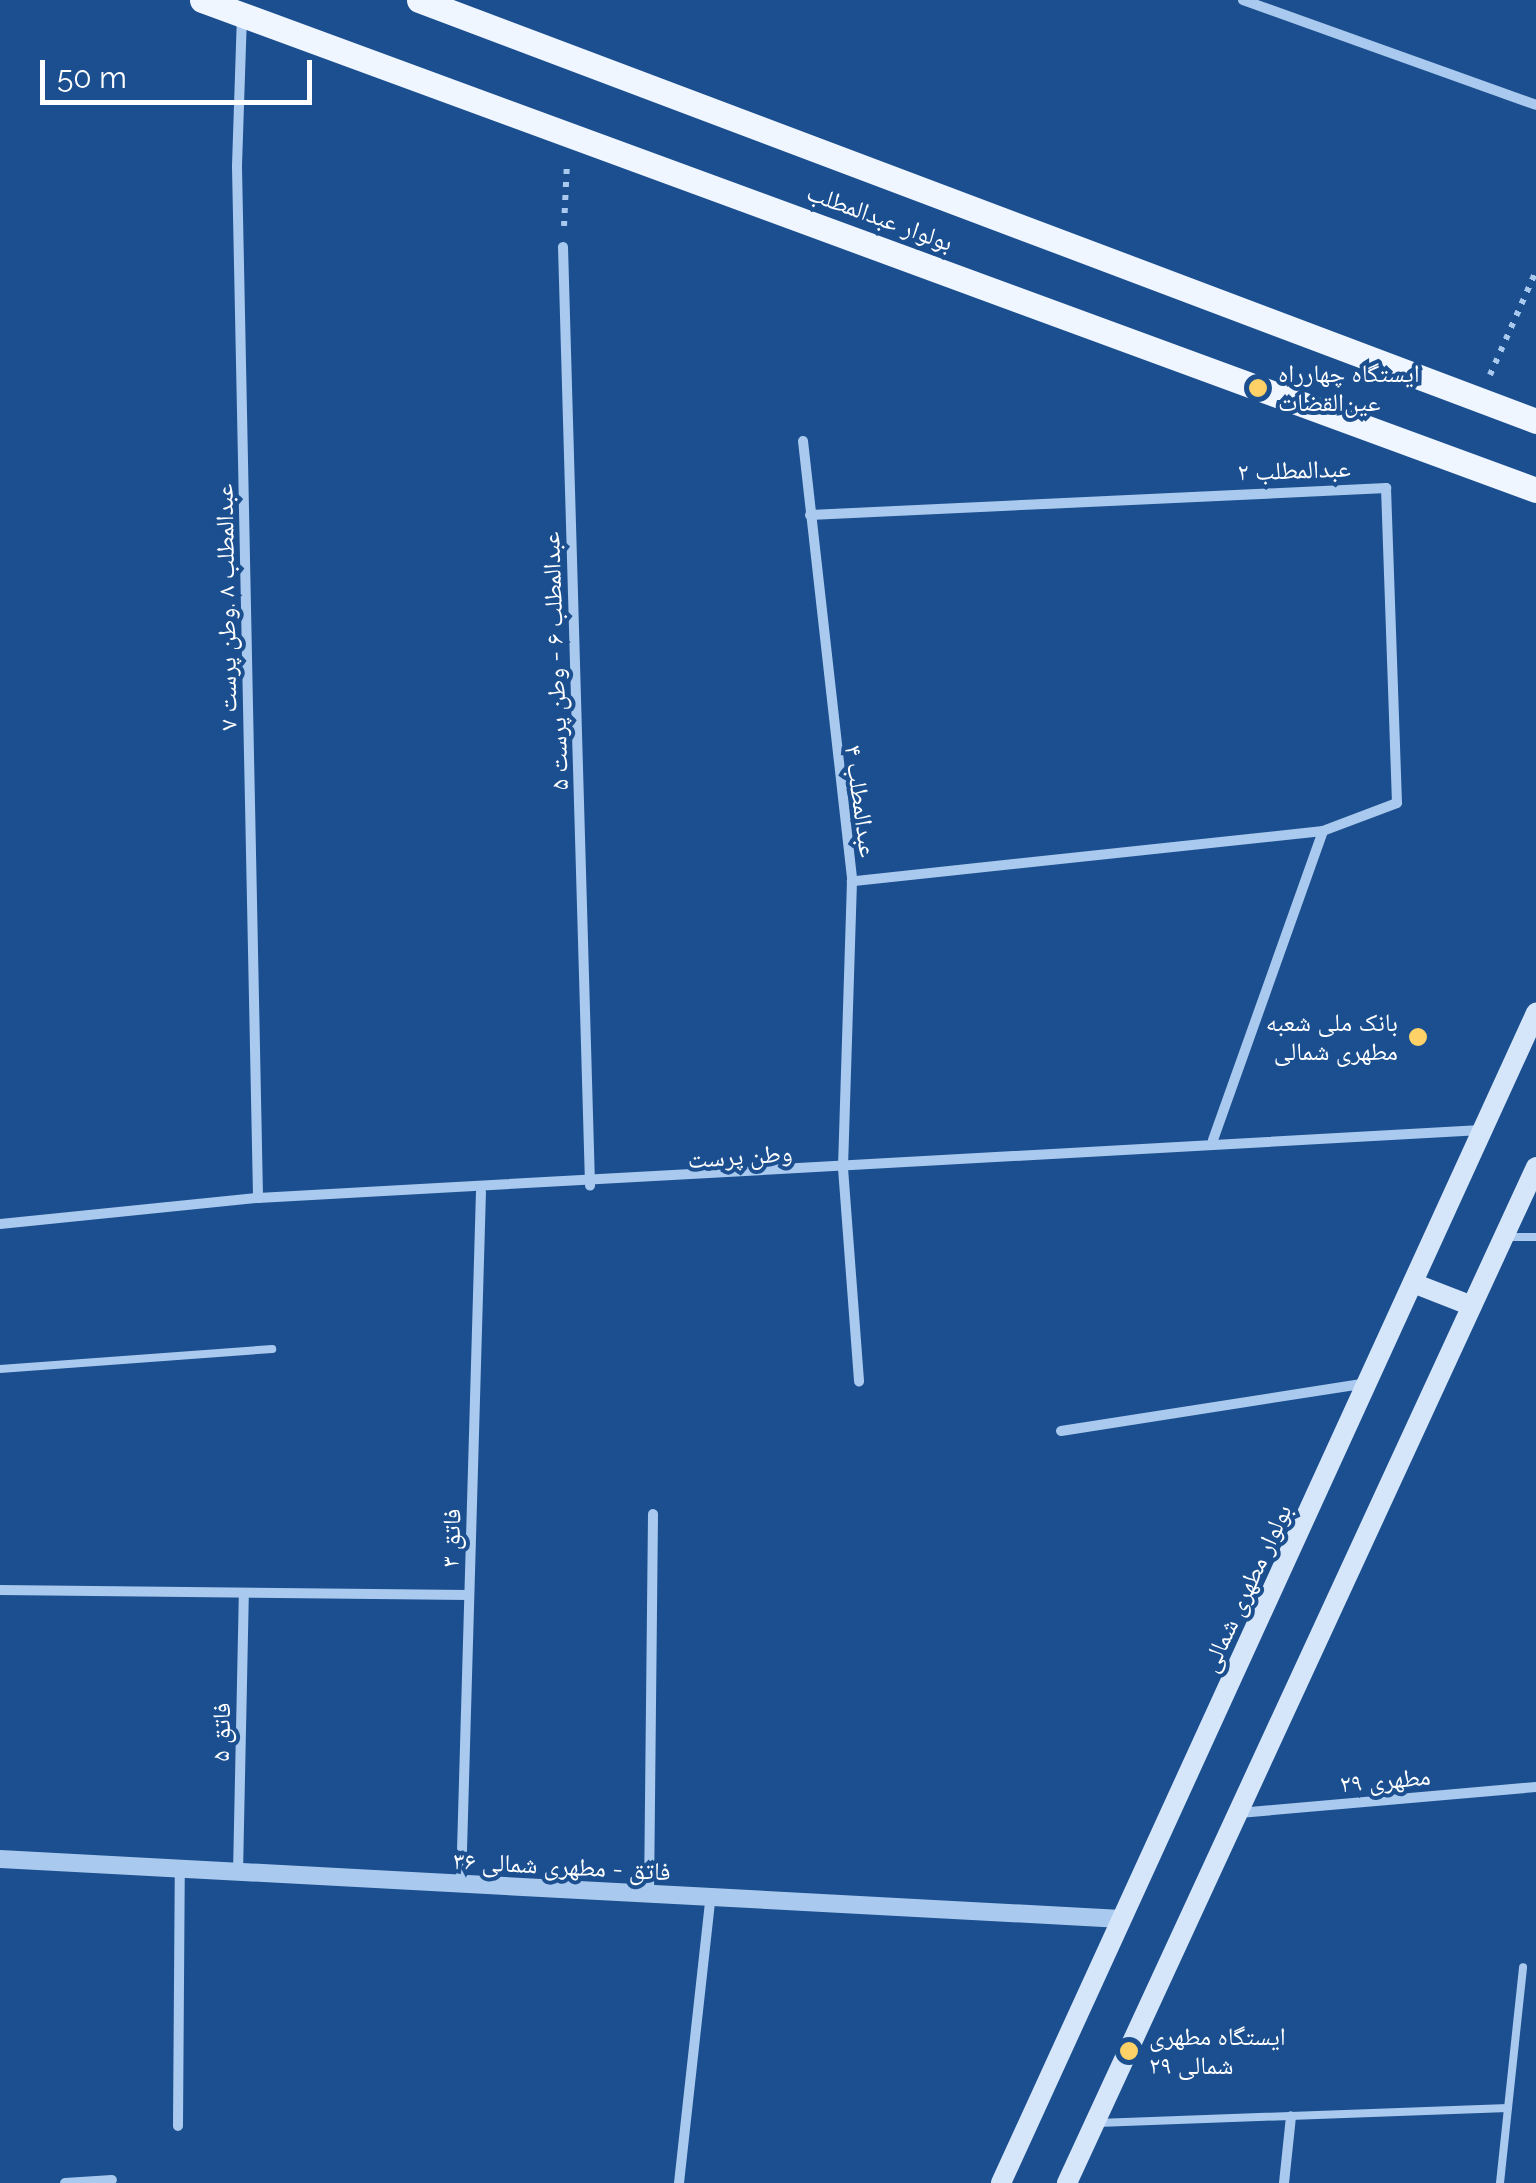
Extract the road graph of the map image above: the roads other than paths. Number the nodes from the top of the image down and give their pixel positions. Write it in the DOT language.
graph roads {
  1 [pos="202,0"];
  2 [pos="419,0"];
  3 [pos="1244,0"];
  4 [pos="242,15"];
  5 [pos="1536,105"];
  6 [pos="563,247"];
  7 [pos="1536,420"];
  8 [pos="803,441"];
  9 [pos="1536,490"];
  10 [pos="810,515"];
  11 [pos="1323,831"];
  12 [pos="852,881"];
  13 [pos="1536,1014"];
  14 [pos="1483,1130"];
  15 [pos="1213,1140"];
  16 [pos="1536,1167"];
  17 [pos="843,1168"];
  18 [pos="590,1186"];
  19 [pos="481,1192"];
  20 [pos="258,1198"];
  21 [pos="0,1224"];
  22 [pos="1504,1237"];
  23 [pos="1536,1238"];
  24 [pos="1413,1283"];
  25 [pos="1472,1306"];
  26 [pos="272,1348"];
  27 [pos="0,1368"];
  28 [pos="858,1381"];
  29 [pos="1367,1383"];
  30 [pos="1061,1432"];
  31 [pos="653,1514"];
  32 [pos="0,1590"];
  33 [pos="244,1593"];
  34 [pos="470,1595"];
  35 [pos="1536,1787"];
  36 [pos="1238,1813"];
  37 [pos="0,1858"];
  38 [pos="180,1869"];
  39 [pos="238,1872"];
  40 [pos="460,1886"];
  41 [pos="648,1896"];
  42 [pos="710,1900"];
  43 [pos="1122,1920"];
  44 [pos="1523,1967"];
  45 [pos="1508,2108"];
  46 [pos="1291,2116"];
  47 [pos="1095,2123"];
  48 [pos="178,2126"];
  49 [pos="112,2180"];
  50 [pos="66,2183"];
  51 [pos="678,2183"];
  52 [pos="1001,2183"];
  53 [pos="1067,2183"];
  54 [pos="1284,2183"];
  55 [pos="1500,2183"];
  1 -- 4 [label="main road, بولوار عبدالمطلب"];
  2 -- 7 [label="main road, بولوار عبدالمطلب"];
  3 -- 5 [label="street"];
  4 -- 9 [label="main road, بولوار عبدالمطلب"];
  4 -- 20 [label="street, عبدالمطلب ۸ .وطن پرست ۷"];
  6 -- 18 [label="street, عبدالمطلب ۶ - وطن پرست ۵"];
  8 -- 10 [label="street, عبدالمطلب ۴"];
  10 -- 11 [label="street, عبدالمطلب ۲"];
  10 -- 12 [label="street, عبدالمطلب ۴"];
  11 -- 12 [label="street"];
  11 -- 15 [label="street"];
  12 -- 17 [label="street, عبدالمطلب ۴"];
  13 -- 14 [label="main road, بولوار مطهری شمالی"];
  14 -- 15 [label="street, وطن پرست"];
  14 -- 24 [label="main road, بولوار مطهری شمالی"];
  15 -- 17 [label="street, وطن پرست"];
  16 -- 22 [label="main road"];
  17 -- 18 [label="street, وطن پرست"];
  17 -- 28 [label="street, عبدالمطلب ۴"];
  18 -- 19 [label="street, وطن پرست"];
  19 -- 20 [label="street, وطن پرست"];
  19 -- 34 [label="street, فاتق ۳"];
  20 -- 21 [label="street, وطن پرست"];
  22 -- 23 [label="lane"];
  22 -- 25 [label="main road"];
  24 -- 25 [label="main road"];
  24 -- 29 [label="main road, بولوار مطهری شمالی"];
  25 -- 36 [label="main road"];
  26 -- 27 [label="lane"];
  29 -- 30 [label="street"];
  29 -- 43 [label="main road, بولوار مطهری شمالی"];
  31 -- 41 [label="street"];
  32 -- 33 [label="street"];
  33 -- 34 [label="street"];
  33 -- 39 [label="street, فاتق ۵"];
  34 -- 40 [label="street, فاتق ۳"];
  35 -- 36 [label="street, مطهری ۲۹"];
  36 -- 47 [label="main road"];
  37 -- 38 [label="street, فاتق - مطهری شمالی ۳۶"];
  38 -- 39 [label="street, فاتق - مطهری شمالی ۳۶"];
  38 -- 48 [label="street"];
  39 -- 40 [label="street, فاتق - مطهری شمالی ۳۶"];
  40 -- 41 [label="street, فاتق - مطهری شمالی ۳۶"];
  41 -- 42 [label="street, فاتق - مطهری شمالی ۳۶"];
  42 -- 43 [label="street, فاتق - مطهری شمالی ۳۶"];
  42 -- 51 [label="street"];
  43 -- 52 [label="main road, بولوار مطهری شمالی"];
  44 -- 45 [label="lane"];
  45 -- 46 [label="lane"];
  45 -- 55 [label="lane"];
  46 -- 47 [label="lane"];
  46 -- 54 [label="street"];
  47 -- 53 [label="main road"];
  49 -- 50 [label="street"];
}
